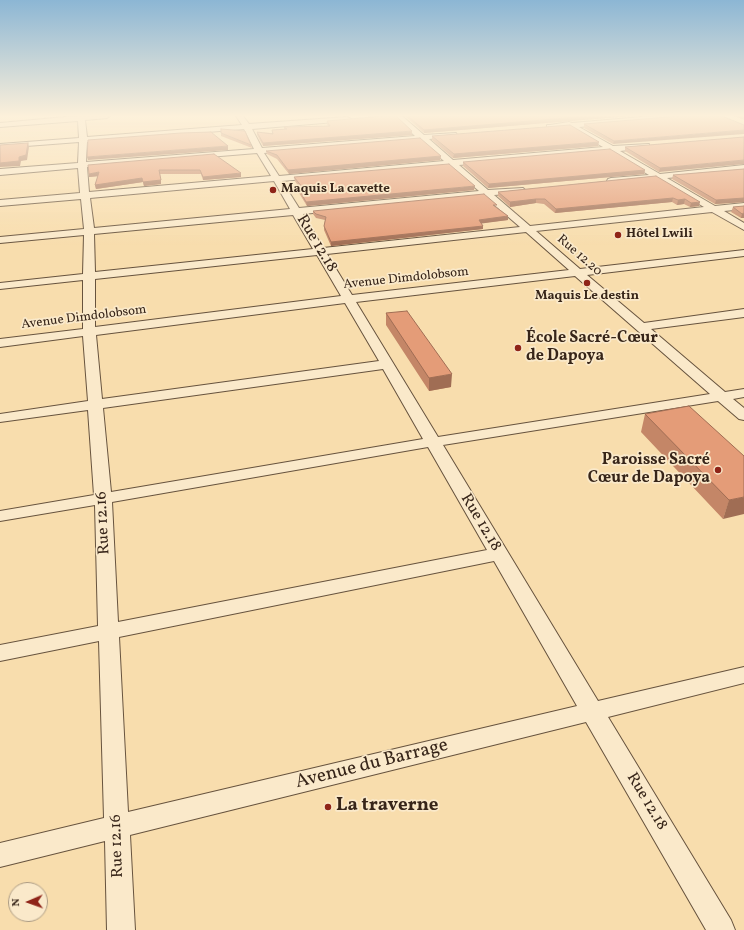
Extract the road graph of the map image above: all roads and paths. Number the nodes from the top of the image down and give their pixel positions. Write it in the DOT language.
graph roads {
  1 [pos="82,159"];
  2 [pos="152,159"];
  3 [pos="264,159"];
  4 [pos="448,159"];
  5 [pos="493,159"];
  6 [pos="629,159"];
  7 [pos="452,163"];
  8 [pos="82,165"];
  9 [pos="744,168"];
  10 [pos="0,172"];
  11 [pos="658,176"];
  12 [pos="277,179"];
  13 [pos="603,182"];
  14 [pos="533,189"];
  15 [pos="486,194"];
  16 [pos="85,196"];
  17 [pos="0,203"];
  18 [pos="744,206"];
  19 [pos="714,209"];
  20 [pos="296,211"];
  21 [pos="744,227"];
  22 [pos="528,229"];
  23 [pos="89,231"];
  24 [pos="0,240"];
  25 [pos="321,252"];
  26 [pos="744,253"];
  27 [pos="578,274"];
  28 [pos="90,277"];
  29 [pos="0,286"];
  30 [pos="348,299"];
  31 [pos="744,313"];
  32 [pos="642,327"];
  33 [pos="89,332"];
  34 [pos="0,343"];
  35 [pos="387,364"];
  36 [pos="744,394"];
  37 [pos="723,397"];
  38 [pos="96,404"];
  39 [pos="744,416"];
  40 [pos="0,418"];
  41 [pos="433,442"];
  42 [pos="103,498"];
  43 [pos="0,516"];
  44 [pos="499,554"];
  45 [pos="109,632"];
  46 [pos="0,653"];
  47 [pos="744,675"];
  48 [pos="593,712"];
  49 [pos="118,826"];
  50 [pos="0,855"];
  51 [pos="121,930"];
  52 [pos="721,930"];
  1 -- 8 [label="street, Rue 12.16"];
  2 -- 8 [label="street"];
  3 -- 12 [label="street, Rue 12.18"];
  4 -- 7 [label="street, Rue 12.20"];
  5 -- 7 [label="street"];
  6 -- 11 [label="street"];
  7 -- 12 [label="street"];
  7 -- 15 [label="street, Rue 12.20"];
  8 -- 10 [label="street"];
  8 -- 16 [label="street, Rue 12.16"];
  9 -- 11 [label="street"];
  11 -- 13 [label="street"];
  11 -- 19 [label="street"];
  12 -- 16 [label="street"];
  12 -- 20 [label="street, Rue 12.18"];
  14 -- 15 [label="street"];
  15 -- 20 [label="street"];
  15 -- 22 [label="street, Rue 12.20"];
  16 -- 17 [label="street"];
  16 -- 23 [label="street, Rue 12.16"];
  18 -- 19 [label="street"];
  19 -- 21 [label="street"];
  19 -- 22 [label="street"];
  20 -- 23 [label="street"];
  20 -- 25 [label="street, Rue 12.18"];
  22 -- 25 [label="street"];
  22 -- 27 [label="street, Rue 12.20"];
  23 -- 24 [label="street"];
  23 -- 28 [label="street, Rue 12.16"];
  25 -- 28 [label="street"];
  25 -- 30 [label="street, Rue 12.18"];
  26 -- 27 [label="street, Avenue Dimdolobsom"];
  27 -- 30 [label="street, Avenue Dimdolobsom"];
  27 -- 32 [label="street, Rue 12.20"];
  28 -- 29 [label="street"];
  28 -- 33 [label="street, Rue 12.16"];
  30 -- 33 [label="street, Avenue Dimdolobsom"];
  30 -- 35 [label="street, Rue 12.18"];
  31 -- 32 [label="street"];
  32 -- 37 [label="street, Rue 12.20"];
  33 -- 34 [label="street, Avenue Dimdolobsom"];
  33 -- 38 [label="street, Rue 12.16"];
  35 -- 38 [label="street"];
  35 -- 41 [label="street, Rue 12.18"];
  36 -- 37 [label="street"];
  37 -- 39 [label="street, Rue 12.20"];
  37 -- 41 [label="street"];
  38 -- 40 [label="street"];
  38 -- 42 [label="street, Rue 12.16"];
  41 -- 42 [label="street"];
  41 -- 44 [label="street, Rue 12.18"];
  42 -- 43 [label="street"];
  42 -- 45 [label="street, Rue 12.16"];
  44 -- 45 [label="street"];
  44 -- 48 [label="street, Rue 12.18"];
  45 -- 46 [label="street"];
  45 -- 49 [label="street, Rue 12.16"];
  47 -- 48 [label="street, Avenue du Barrage"];
  48 -- 49 [label="street, Avenue du Barrage"];
  48 -- 52 [label="street, Rue 12.18"];
  49 -- 50 [label="street, Avenue du Barrage"];
  49 -- 51 [label="street, Rue 12.16"];
}
